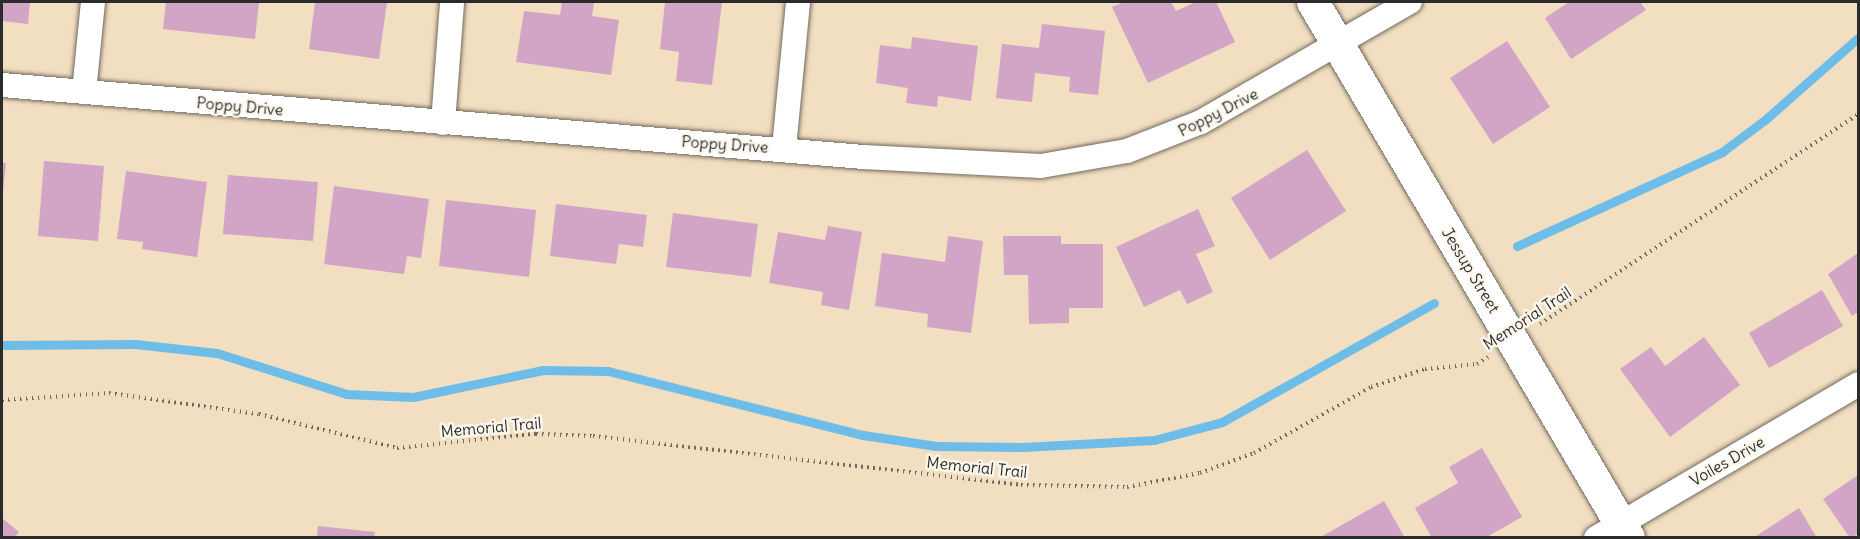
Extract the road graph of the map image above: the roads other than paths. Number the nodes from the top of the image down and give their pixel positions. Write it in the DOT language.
graph roads {
  1 [pos="93,2"];
  2 [pos="452,2"];
  3 [pos="798,2"];
  4 [pos="1313,2"];
  5 [pos="1410,2"];
  6 [pos="1338,44"];
  7 [pos="2,85"];
  8 [pos="84,92"];
  9 [pos="443,123"];
  10 [pos="784,148"];
  11 [pos="1858,384"];
  12 [pos="1615,533"];
  1 -- 8 [label="street"];
  2 -- 9 [label="street"];
  3 -- 10 [label="street"];
  4 -- 6 [label="street, Jessup Street"];
  5 -- 6 [label="street, Poppy Drive"];
  6 -- 10 [label="street, Poppy Drive"];
  6 -- 12 [label="street, Jessup Street"];
  7 -- 8 [label="street, Poppy Drive"];
  8 -- 9 [label="street, Poppy Drive"];
  9 -- 10 [label="street, Poppy Drive"];
  11 -- 12 [label="street, Voiles Drive"];
}
